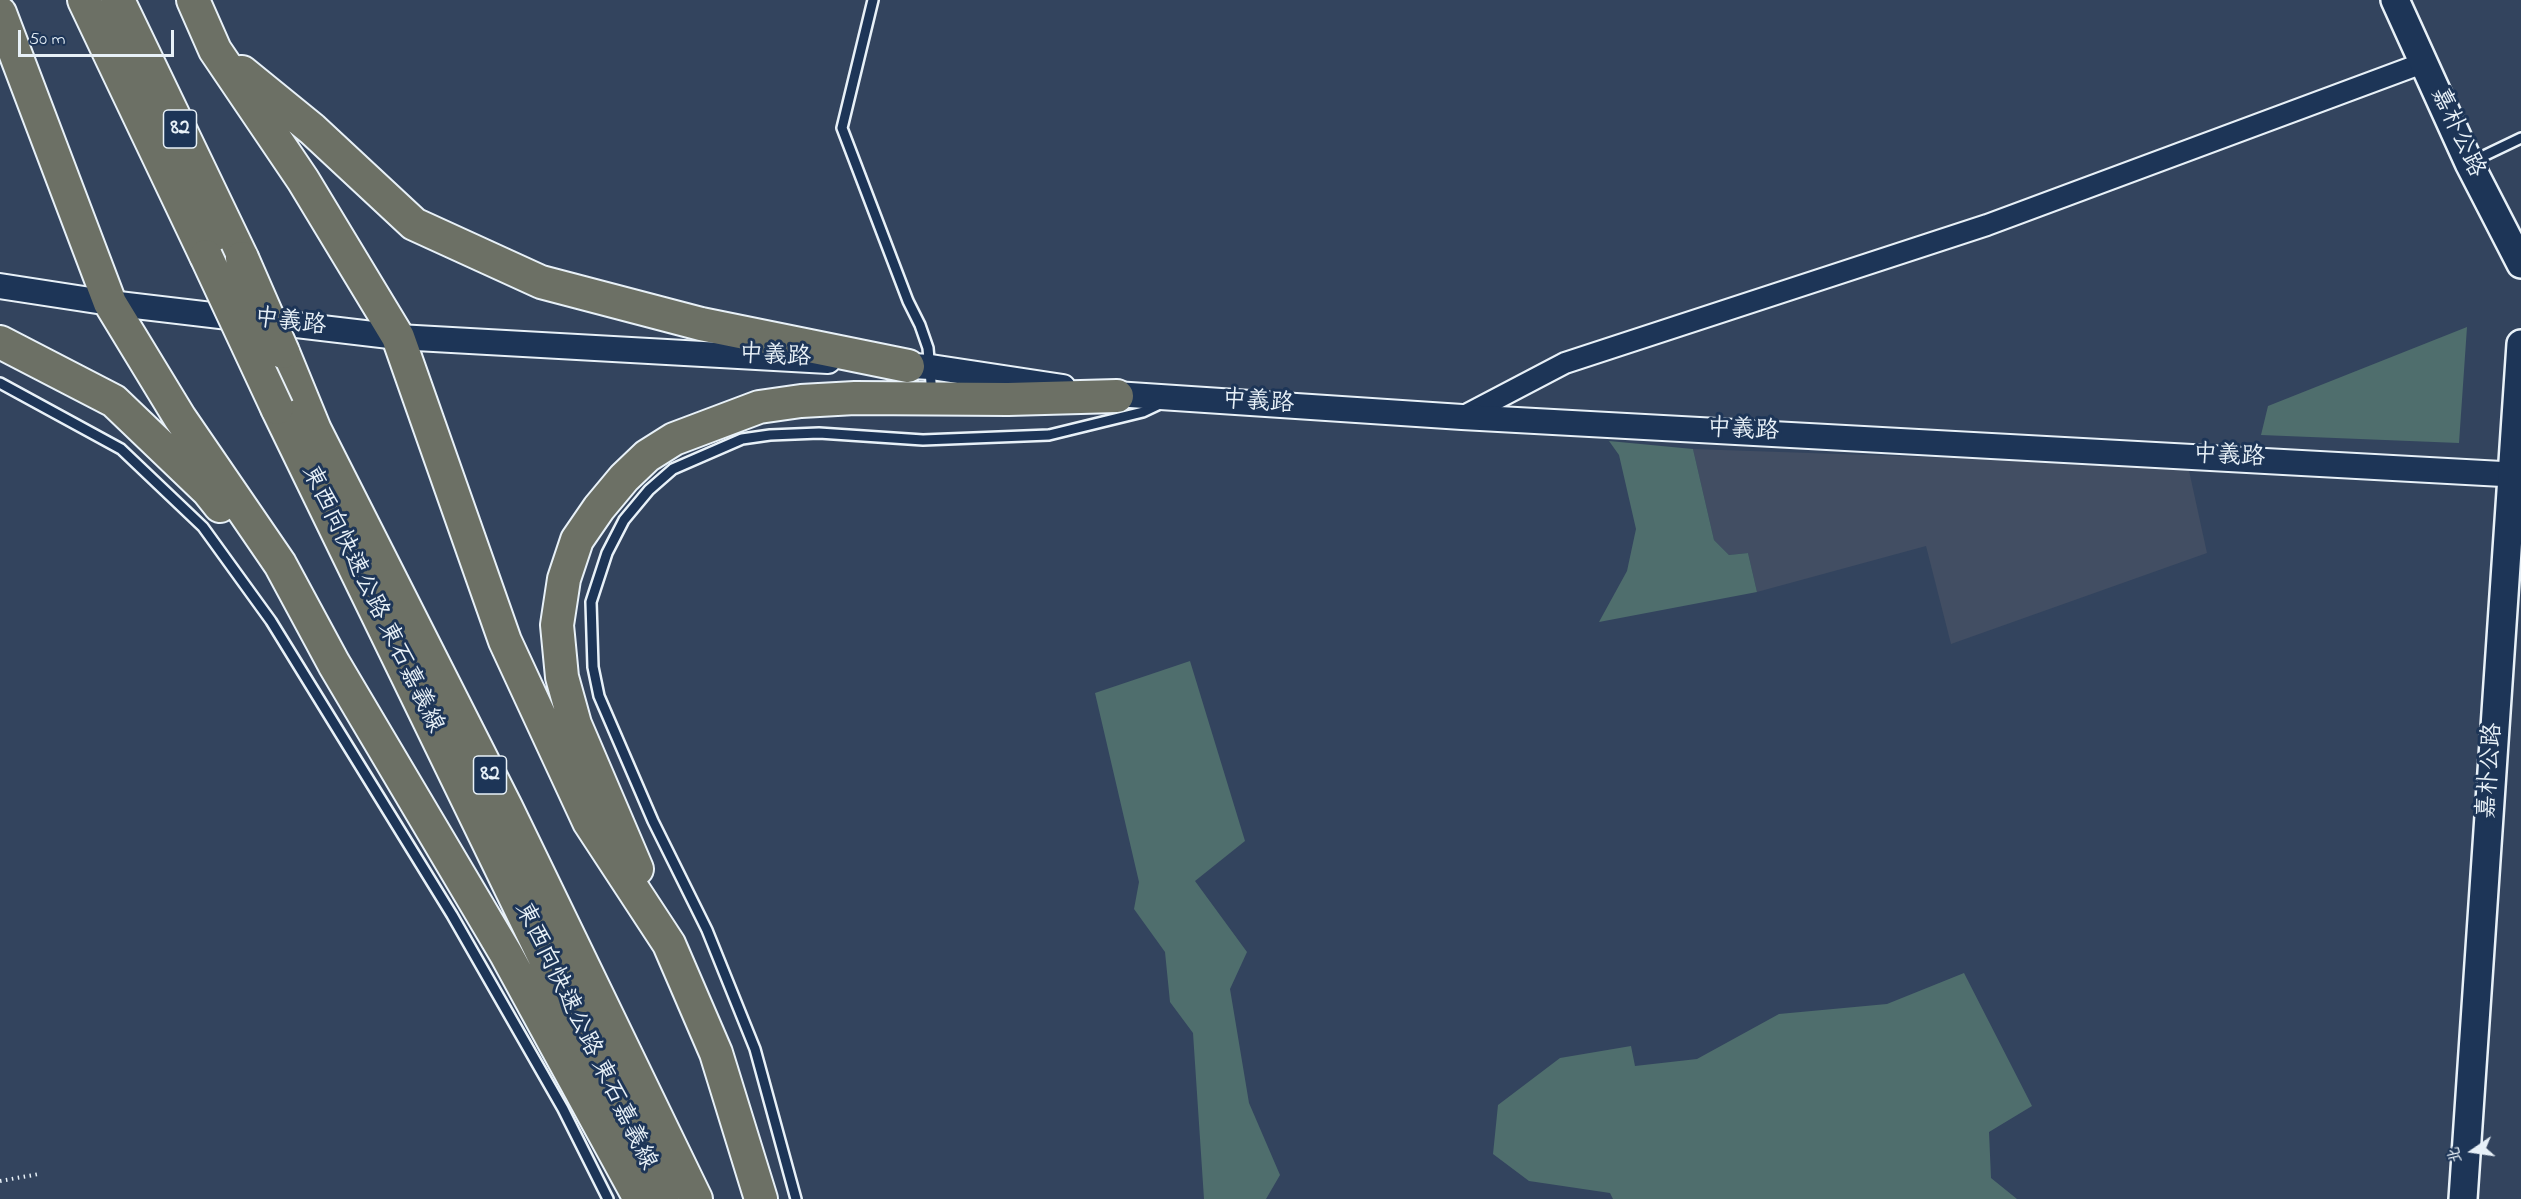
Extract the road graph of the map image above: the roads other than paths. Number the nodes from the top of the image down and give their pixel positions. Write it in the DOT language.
graph roads {
  1 [pos="84,0"];
  2 [pos="118,0"];
  3 [pos="193,0"];
  4 [pos="873,0"];
  5 [pos="2395,0"];
  6 [pos="0,13"];
  7 [pos="215,50"];
  8 [pos="2423,63"];
  9 [pos="2521,138"];
  10 [pos="2469,163"];
  11 [pos="2521,264"];
  12 [pos="0,286"];
  13 [pos="110,303"];
  14 [pos="398,337"];
  15 [pos="0,342"];
  16 [pos="2521,344"];
  17 [pos="920,367"];
  18 [pos="0,383"];
  19 [pos="1117,396"];
  20 [pos="1175,396"];
  21 [pos="932,400"];
  22 [pos="1462,417"];
  23 [pos="2517,474"];
  24 [pos="334,664"];
  25 [pos="669,944"];
  26 [pos="608,1199"];
  27 [pos="640,1199"];
  28 [pos="662,1199"];
  29 [pos="696,1199"];
  30 [pos="761,1199"];
  31 [pos="796,1199"];
  32 [pos="2463,1199"];
  1 -- 28 [label="highway, 東西向快速公路 東石嘉義線 / 82, bridge"];
  2 -- 29 [label="highway, 東西向快速公路 東石嘉義線 / 82, bridge"];
  3 -- 7 [label="highway"];
  4 -- 17 [label="lane"];
  5 -- 8 [label="main road, 嘉朴公路"];
  6 -- 13 [label="highway"];
  7 -- 14 [label="highway"];
  7 -- 17 [label="highway"];
  8 -- 10 [label="main road, 嘉朴公路"];
  8 -- 22 [label="street"];
  9 -- 10 [label="lane"];
  10 -- 11 [label="main road, 嘉朴公路"];
  12 -- 13 [label="street, 中義路"];
  13 -- 14 [label="street, 中義路"];
  13 -- 24 [label="highway"];
  14 -- 17 [label="street, 中義路"];
  14 -- 25 [label="highway"];
  15 -- 24 [label="highway"];
  16 -- 23 [label="main road, 嘉朴公路"];
  17 -- 19 [label="street, 中義路"];
  17 -- 21 [label="lane"];
  18 -- 26 [label="lane"];
  19 -- 20 [label="street, 中義路"];
  19 -- 21 [label="highway"];
  20 -- 22 [label="street, 中義路"];
  20 -- 31 [label="lane"];
  21 -- 25 [label="highway"];
  22 -- 23 [label="street, 中義路"];
  23 -- 32 [label="main road, 嘉朴公路"];
  24 -- 27 [label="highway"];
  25 -- 30 [label="highway"];
}
